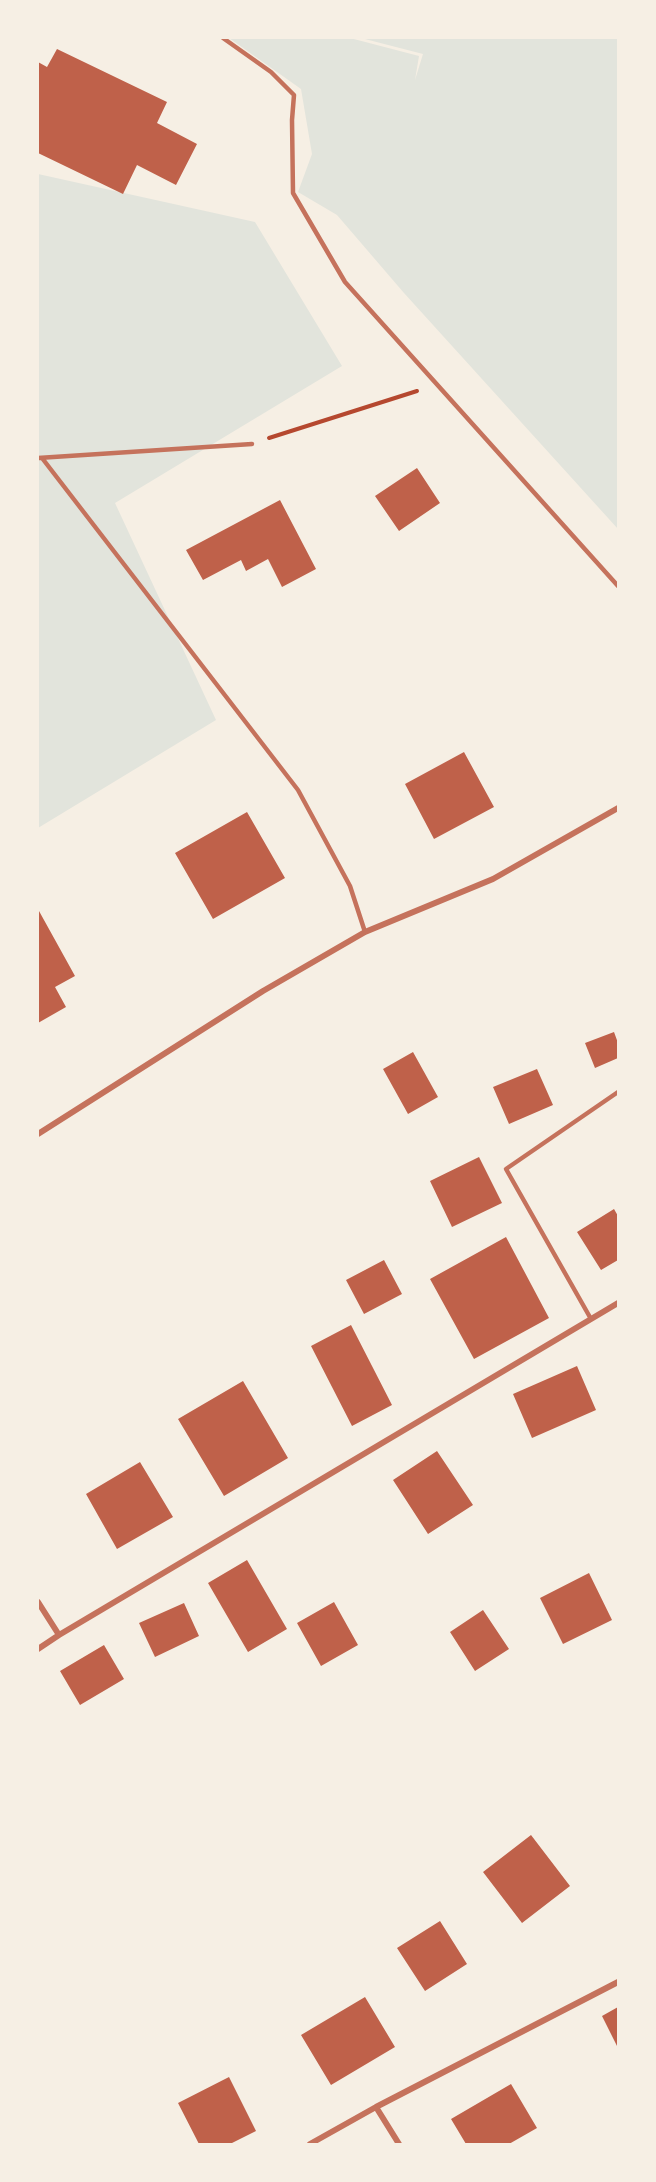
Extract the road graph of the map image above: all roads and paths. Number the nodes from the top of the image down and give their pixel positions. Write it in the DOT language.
graph roads {
  1 [pos="223,38"];
  2 [pos="436,384"];
  3 [pos="252,444"];
  4 [pos="40,458"];
  5 [pos="618,586"];
  6 [pos="618,808"];
  7 [pos="365,932"];
  8 [pos="618,1092"];
  9 [pos="38,1134"];
  10 [pos="618,1303"];
  11 [pos="591,1319"];
  12 [pos="38,1602"];
  13 [pos="59,1635"];
  14 [pos="38,1649"];
  15 [pos="618,1982"];
  16 [pos="376,2107"];
  17 [pos="310,2145"];
  18 [pos="399,2145"];
  1 -- 2 [label="lane"];
  2 -- 3 [label="path"];
  2 -- 5 [label="lane"];
  3 -- 4 [label="lane"];
  4 -- 7 [label="lane"];
  6 -- 7 [label="street"];
  7 -- 9 [label="street"];
  8 -- 11 [label="lane"];
  10 -- 11 [label="street"];
  11 -- 13 [label="street"];
  12 -- 13 [label="street"];
  13 -- 14 [label="street"];
  15 -- 16 [label="street"];
  16 -- 17 [label="street"];
  16 -- 18 [label="street"];
}
